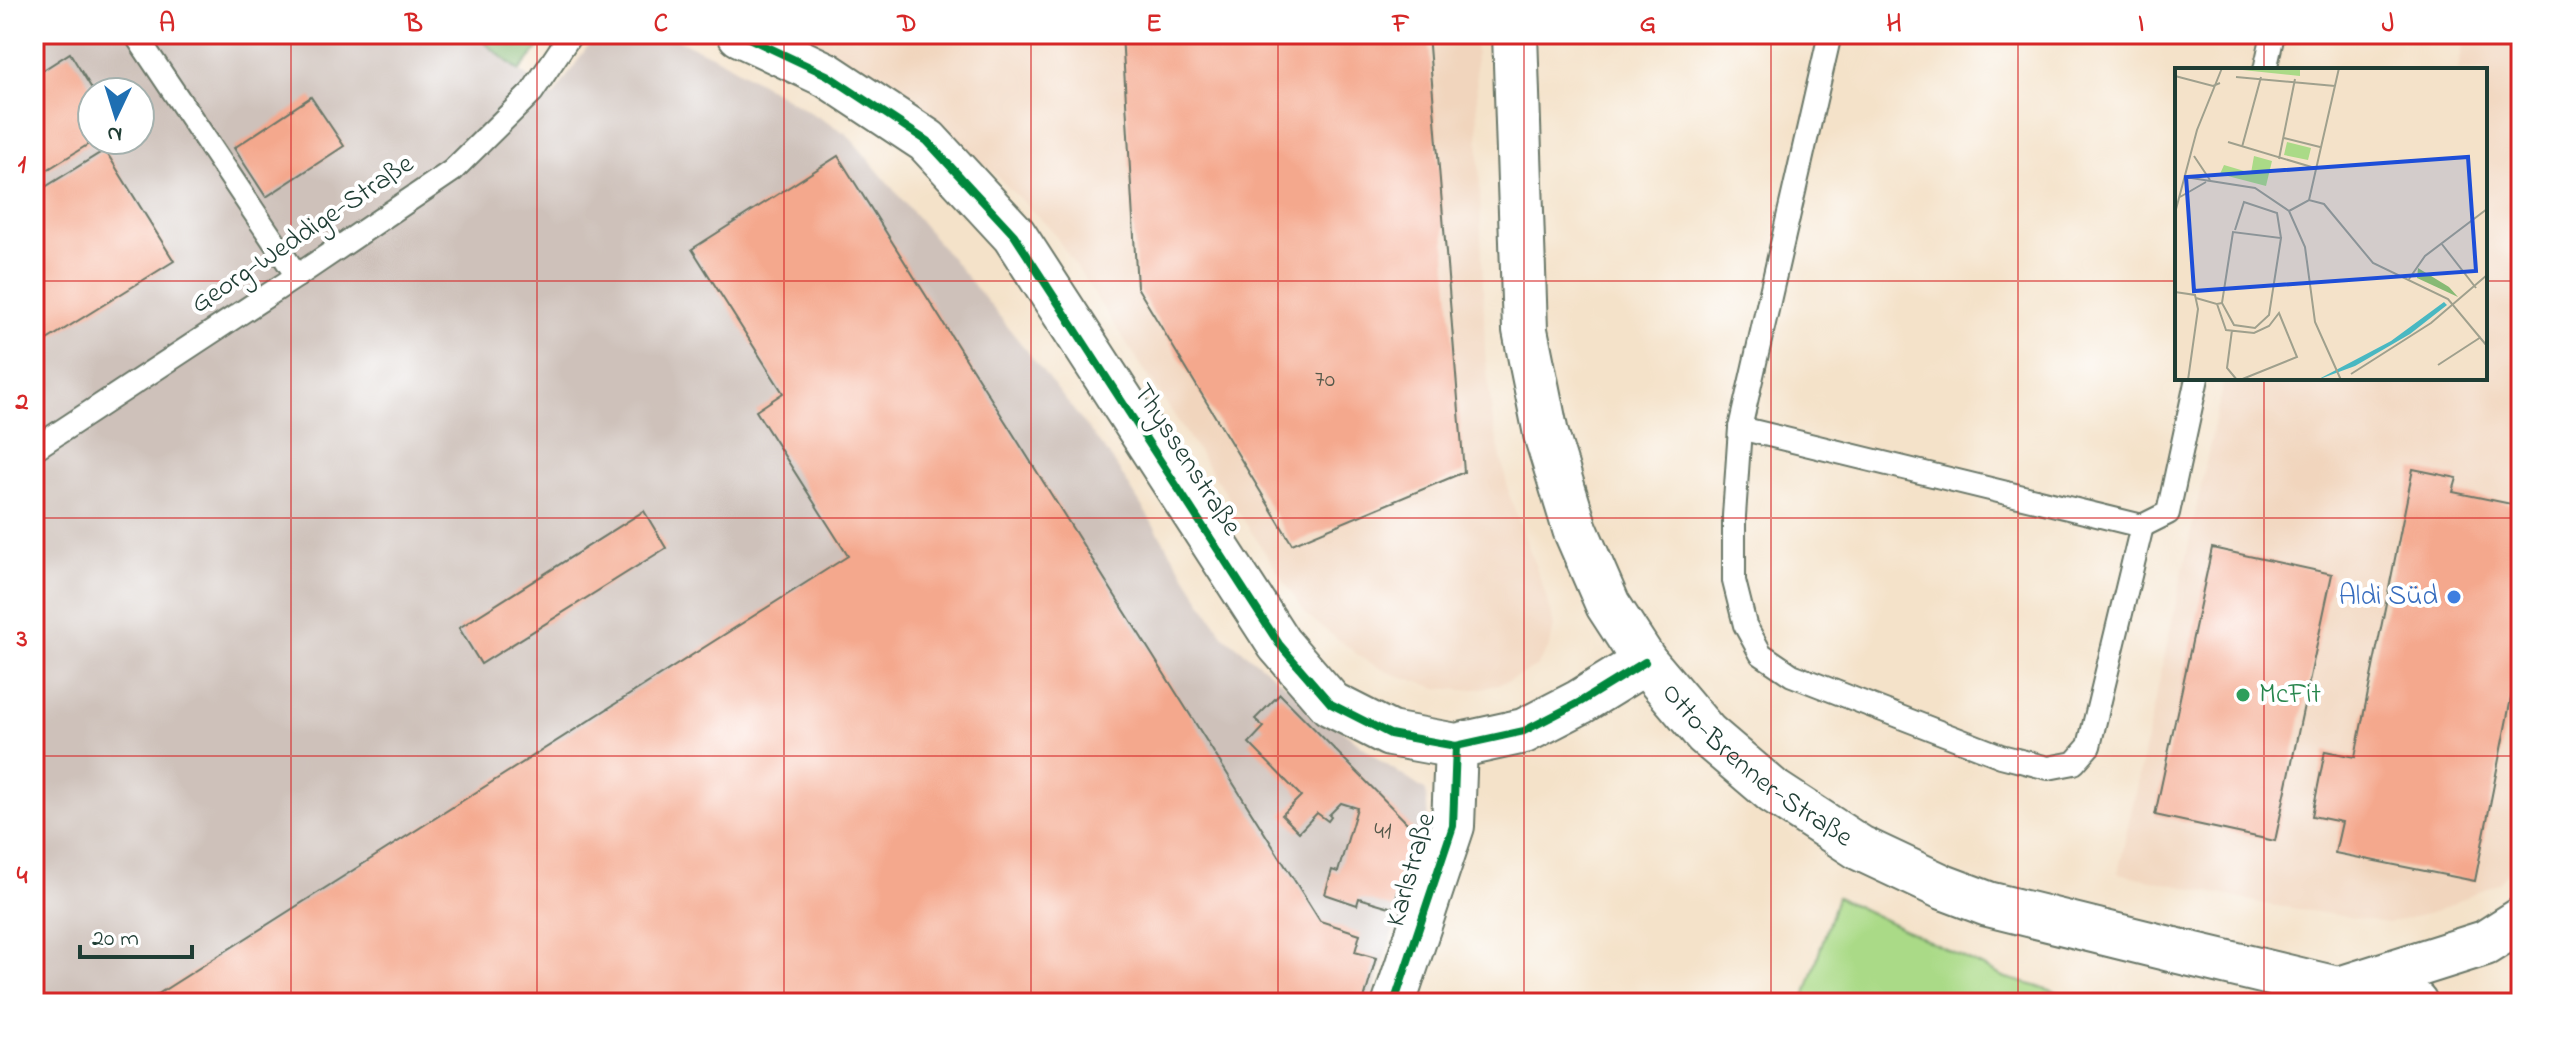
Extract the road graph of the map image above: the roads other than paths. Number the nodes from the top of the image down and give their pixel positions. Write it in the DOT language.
graph roads {
  1 [pos="135,34"];
  2 [pos="571,34"];
  3 [pos="740,34"];
  4 [pos="1515,34"];
  5 [pos="1830,34"];
  6 [pos="2273,34"];
  7 [pos="2265,68"];
  8 [pos="297,276"];
  9 [pos="2197,380"];
  10 [pos="1740,428"];
  11 [pos="34,449"];
  12 [pos="2142,526"];
  13 [pos="1645,662"];
  14 [pos="1456,746"];
  15 [pos="2521,920"];
  16 [pos="2344,996"];
  17 [pos="1394,1003"];
  18 [pos="2415,1003"];
  1 -- 8 [label="lane"];
  2 -- 8 [label="lane, Georg-Weddige-Straße"];
  3 -- 14 [label="main road, Thyssenstraße"];
  4 -- 13 [label="main road, Otto-Brenner-Straße"];
  5 -- 10 [label="lane"];
  6 -- 7 [label="lane"];
  8 -- 11 [label="lane, Georg-Weddige-Straße"];
  9 -- 12 [label="lane"];
  10 -- 12 [label="lane"];
  10 -- 12 [label="lane"];
  13 -- 14 [label="main road, Thyssenstraße"];
  13 -- 16 [label="main road, Otto-Brenner-Straße"];
  14 -- 17 [label="street, Karlstraße"];
  15 -- 16 [label="main road"];
  16 -- 18 [label="main road, Otto-Brenner-Straße"];
}
